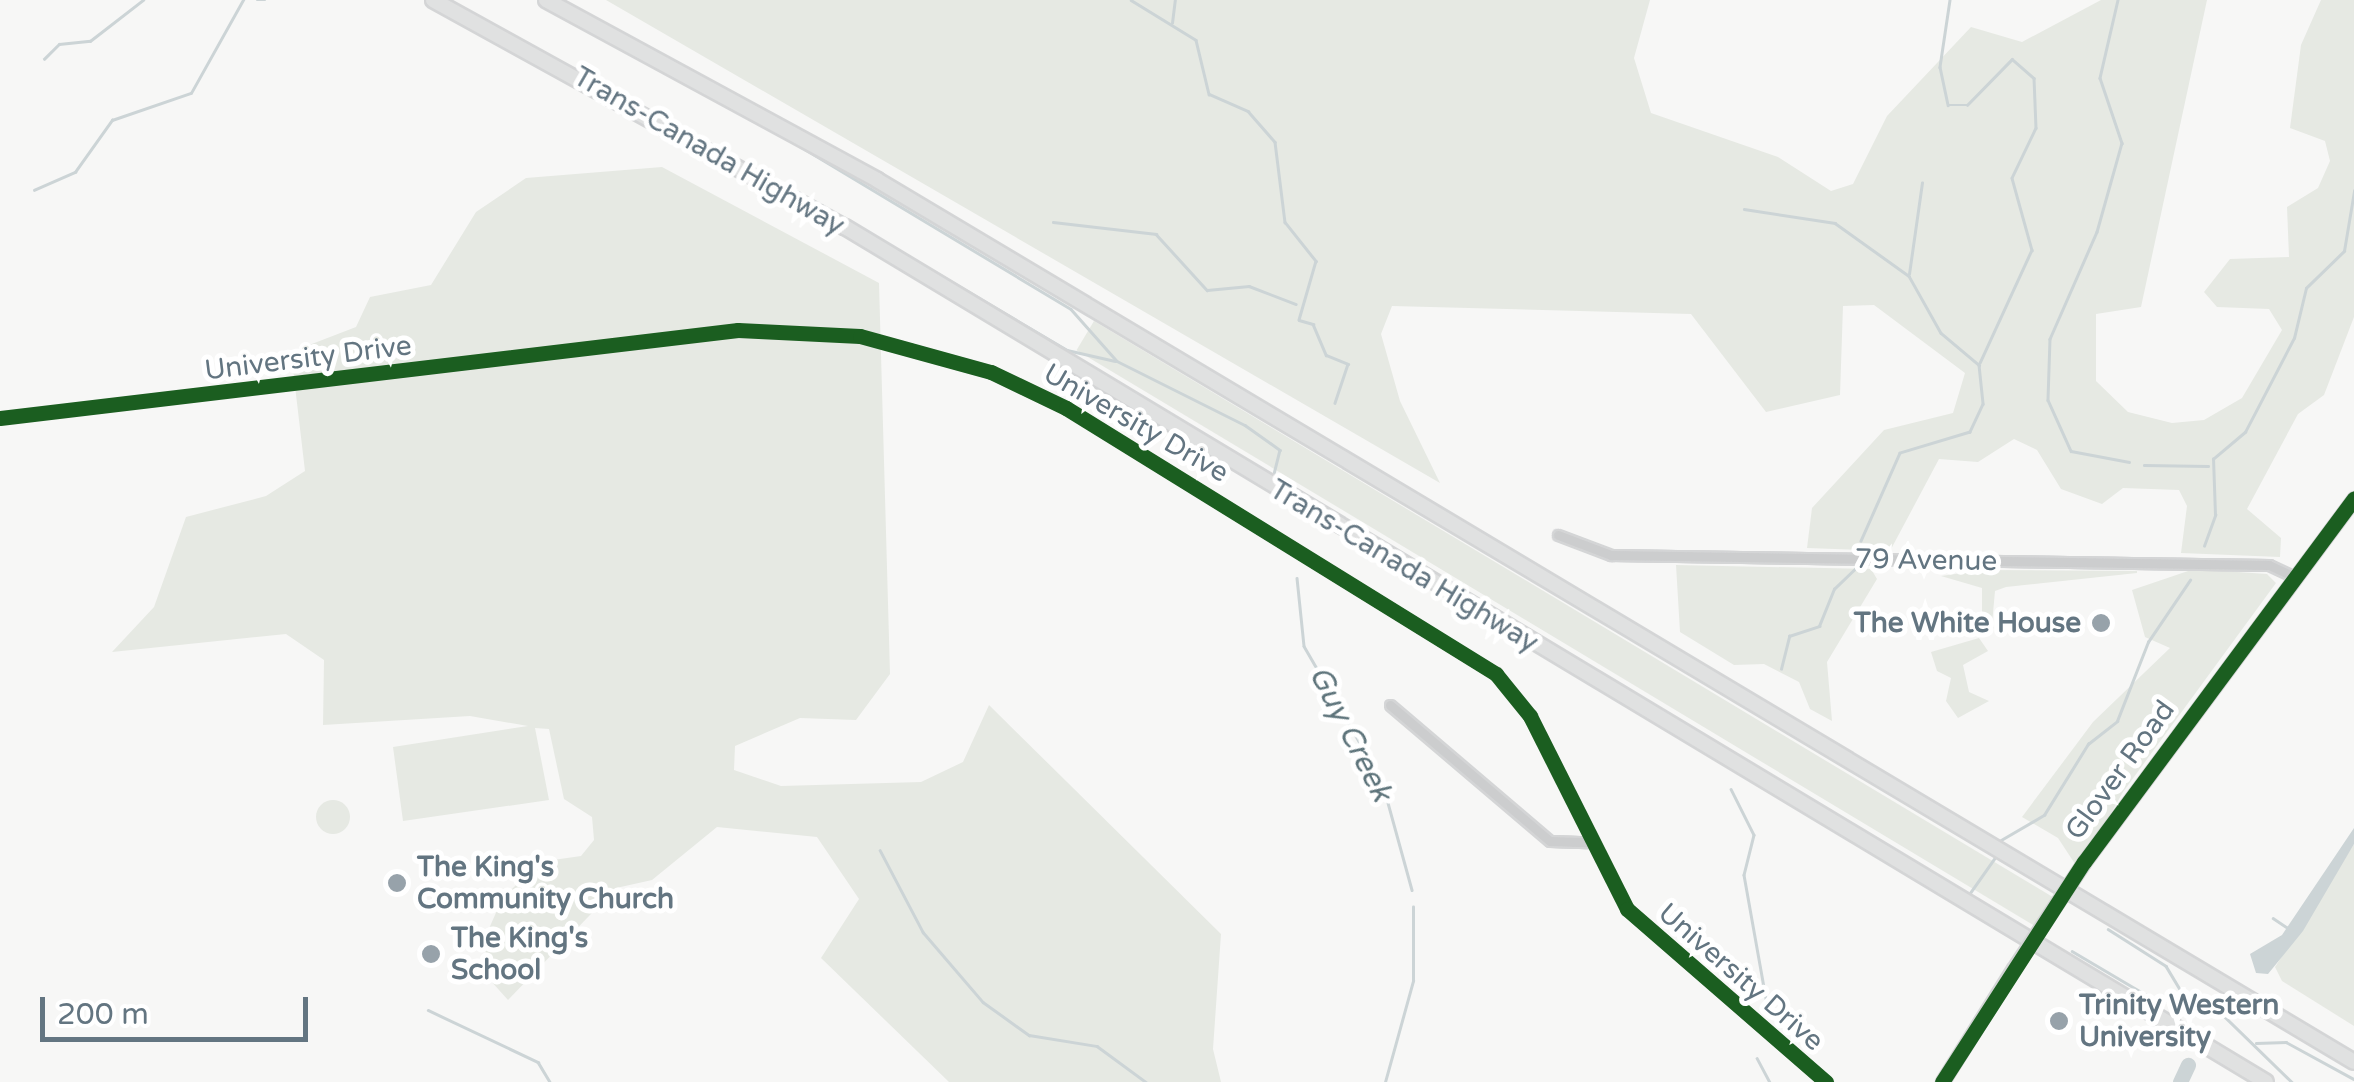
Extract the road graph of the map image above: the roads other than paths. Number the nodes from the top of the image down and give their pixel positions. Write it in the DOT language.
graph roads {
  1 [pos="433,0"];
  2 [pos="546,0"];
  3 [pos="0,418"];
  4 [pos="2354,498"];
  5 [pos="1558,535"];
  6 [pos="2295,576"];
  7 [pos="1390,704"];
  8 [pos="1587,842"];
  9 [pos="2354,1062"];
  10 [pos="1826,1082"];
  11 [pos="1942,1082"];
  12 [pos="2266,1082"];
  1 -- 12 [label="highway, Trans-Canada Highway"];
  2 -- 9 [label="highway, Trans-Canada Highway"];
  3 -- 8 [label="street, University Drive"];
  4 -- 6 [label="main road, Glover Road"];
  5 -- 6 [label="street, 79 Avenue"];
  6 -- 11 [label="main road, Glover Road, bridge"];
  7 -- 8 [label="street"];
  8 -- 10 [label="street, University Drive"];
}
